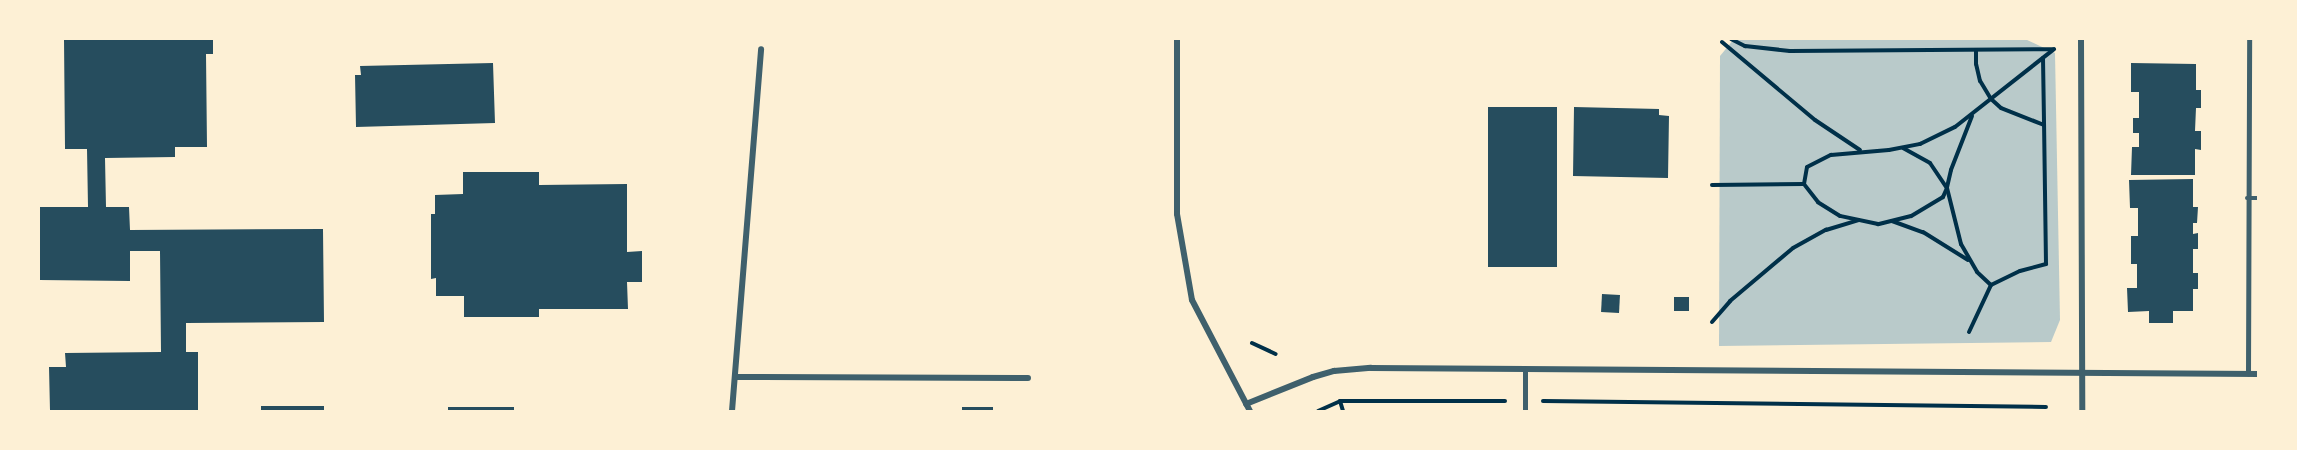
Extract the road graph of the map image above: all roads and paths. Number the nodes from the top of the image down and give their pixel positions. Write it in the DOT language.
graph roads {
  1 [pos="1177,39"];
  2 [pos="1731,39"];
  3 [pos="2081,39"];
  4 [pos="2249,39"];
  5 [pos="1722,42"];
  6 [pos="760,49"];
  7 [pos="1976,50"];
  8 [pos="2043,58"];
  9 [pos="1991,99"];
  10 [pos="1972,115"];
  11 [pos="2044,125"];
  12 [pos="1904,148"];
  13 [pos="1862,151"];
  14 [pos="1804,184"];
  15 [pos="1712,185"];
  16 [pos="1947,188"];
  17 [pos="2247,198"];
  18 [pos="2258,198"];
  19 [pos="1859,220"];
  20 [pos="1892,221"];
  21 [pos="1971,262"];
  22 [pos="1991,285"];
  23 [pos="1712,322"];
  24 [pos="1969,332"];
  25 [pos="1252,344"];
  26 [pos="1276,354"];
  27 [pos="1525,369"];
  28 [pos="2082,372"];
  29 [pos="2248,374"];
  30 [pos="2258,375"];
  31 [pos="735,377"];
  32 [pos="1028,378"];
  33 [pos="1340,401"];
  34 [pos="1525,401"];
  35 [pos="1246,404"];
  36 [pos="2046,407"];
  37 [pos="732,411"];
  38 [pos="1250,411"];
  39 [pos="1318,411"];
  40 [pos="1343,411"];
  41 [pos="1525,411"];
  42 [pos="2082,411"];
  1 -- 35 [label="street"];
  2 -- 7 [label="path"];
  3 -- 28 [label="street"];
  4 -- 17 [label="lane"];
  5 -- 13 [label="path"];
  6 -- 31 [label="street"];
  7 -- 8 [label="path"];
  7 -- 9 [label="path"];
  8 -- 9 [label="path"];
  8 -- 11 [label="path"];
  9 -- 10 [label="path"];
  9 -- 11 [label="path"];
  10 -- 12 [label="path"];
  10 -- 16 [label="path"];
  11 -- 22 [label="path"];
  12 -- 13 [label="path"];
  12 -- 16 [label="path"];
  13 -- 14 [label="path"];
  14 -- 15 [label="path"];
  14 -- 19 [label="path"];
  16 -- 20 [label="path"];
  16 -- 21 [label="path"];
  17 -- 18 [label="lane"];
  17 -- 29 [label="lane"];
  19 -- 20 [label="path"];
  19 -- 23 [label="path"];
  20 -- 21 [label="path"];
  21 -- 22 [label="path"];
  22 -- 24 [label="path"];
  25 -- 26 [label="path"];
  27 -- 28 [label="street"];
  27 -- 34 [label="lane"];
  27 -- 35 [label="street"];
  28 -- 29 [label="street"];
  28 -- 42 [label="street"];
  29 -- 30 [label="street"];
  31 -- 32 [label="street"];
  31 -- 37 [label="street"];
  33 -- 34 [label="path"];
  33 -- 39 [label="path"];
  33 -- 40 [label="path"];
  34 -- 36 [label="path"];
  34 -- 41 [label="lane"];
  35 -- 38 [label="street"];
}
